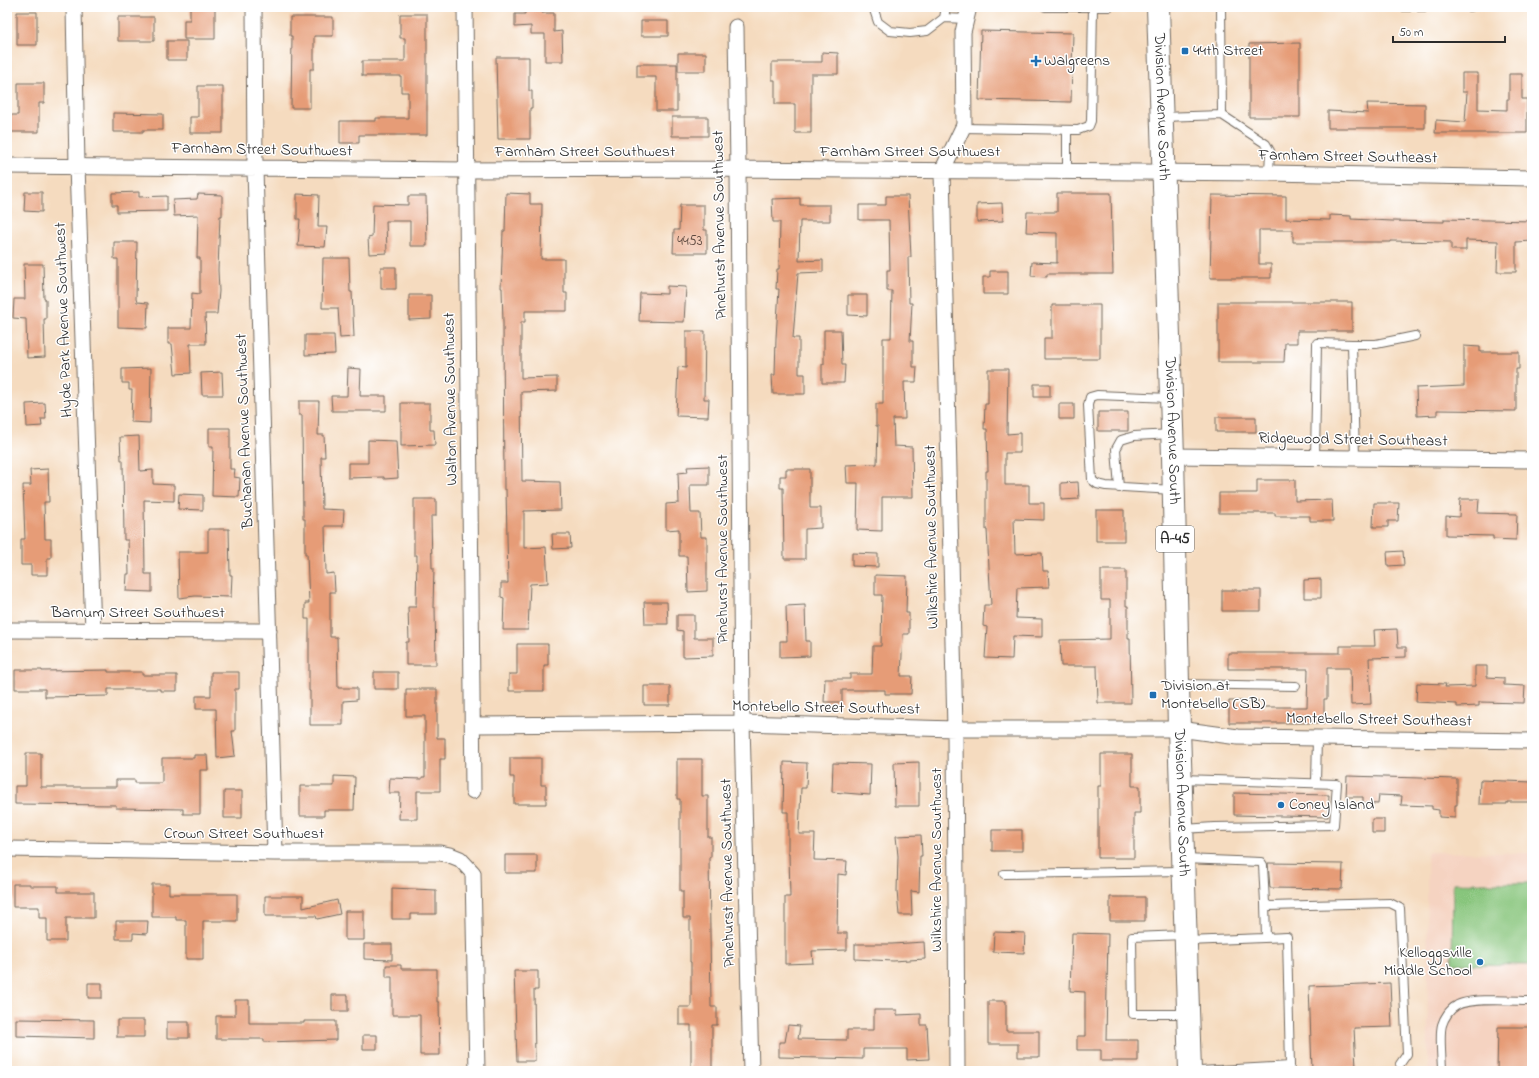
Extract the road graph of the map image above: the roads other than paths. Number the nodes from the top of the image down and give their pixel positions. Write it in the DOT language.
graph roads {
  1 [pos="74,7"];
  2 [pos="254,7"];
  3 [pos="465,7"];
  4 [pos="873,7"];
  5 [pos="946,7"];
  6 [pos="1045,7"];
  7 [pos="1093,7"];
  8 [pos="1108,7"];
  9 [pos="1221,7"];
  10 [pos="1400,7"];
  11 [pos="1471,7"];
  12 [pos="1161,8"];
  13 [pos="968,13"];
  14 [pos="944,18"];
  15 [pos="736,27"];
  16 [pos="1222,115"];
  17 [pos="1162,117"];
  18 [pos="962,128"];
  19 [pos="1068,130"];
  20 [pos="7,166"];
  21 [pos="76,166"];
  22 [pos="255,169"];
  23 [pos="738,169"];
  24 [pos="466,170"];
  25 [pos="942,170"];
  26 [pos="1068,172"];
  27 [pos="1164,172"];
  28 [pos="1269,173"];
  29 [pos="1532,178"];
  30 [pos="1414,336"];
  31 [pos="1352,344"];
  32 [pos="1171,398"];
  33 [pos="1172,434"];
  34 [pos="1173,456"];
  35 [pos="1315,458"];
  36 [pos="1355,458"];
  37 [pos="1532,460"];
  38 [pos="1119,488"];
  39 [pos="1174,490"];
  40 [pos="7,630"];
  41 [pos="93,631"];
  42 [pos="269,631"];
  43 [pos="1178,684"];
  44 [pos="1296,686"];
  45 [pos="742,723"];
  46 [pos="473,725"];
  47 [pos="955,729"];
  48 [pos="1179,729"];
  49 [pos="1317,738"];
  50 [pos="1532,741"];
  51 [pos="1180,779"];
  52 [pos="1316,783"];
  53 [pos="473,791"];
  54 [pos="1182,829"];
  55 [pos="7,849"];
  56 [pos="275,853"];
  57 [pos="1183,865"];
  58 [pos="1004,874"];
  59 [pos="1265,903"];
  60 [pos="1185,938"];
  61 [pos="1266,938"];
  62 [pos="1532,1001"];
  63 [pos="1188,1014"];
  64 [pos="1400,1064"];
  65 [pos="477,1071"];
  66 [pos="751,1071"];
  67 [pos="957,1071"];
  68 [pos="1190,1071"];
  69 [pos="1200,1071"];
  70 [pos="1442,1071"];
  1 -- 21 [label="street, Hyde Park Avenue Southwest"];
  2 -- 22 [label="street, Buchanan Avenue Southwest"];
  3 -- 24 [label="street, Walton Avenue Southwest"];
  4 -- 14 [label="lane"];
  5 -- 14 [label="lane"];
  6 -- 7 [label="lane"];
  7 -- 8 [label="lane"];
  7 -- 19 [label="lane"];
  9 -- 16 [label="lane"];
  10 -- 11 [label="lane"];
  12 -- 17 [label="main road, Division Avenue South / A-45"];
  13 -- 14 [label="lane"];
  13 -- 18 [label="street, Wilkshire Avenue Southwest"];
  15 -- 23 [label="street, Pinehurst Avenue Southwest"];
  16 -- 17 [label="lane"];
  16 -- 28 [label="lane"];
  17 -- 27 [label="main road, Division Avenue South / A-45"];
  18 -- 19 [label="lane"];
  18 -- 25 [label="street, Wilkshire Avenue Southwest"];
  19 -- 26 [label="lane"];
  20 -- 21 [label="street, Farnham Street Southwest"];
  21 -- 22 [label="street, Farnham Street Southwest"];
  21 -- 41 [label="street, Hyde Park Avenue Southwest"];
  22 -- 24 [label="street, Farnham Street Southwest"];
  22 -- 42 [label="street, Buchanan Avenue Southwest"];
  23 -- 24 [label="street, Farnham Street Southwest"];
  23 -- 25 [label="street, Farnham Street Southwest"];
  23 -- 45 [label="street, Pinehurst Avenue Southwest"];
  24 -- 46 [label="street, Walton Avenue Southwest"];
  25 -- 26 [label="street, Farnham Street Southwest"];
  25 -- 47 [label="street, Wilkshire Avenue Southwest"];
  26 -- 27 [label="street, Farnham Street Southwest"];
  27 -- 28 [label="street, Farnham Street Southeast"];
  27 -- 32 [label="main road, Division Avenue South / A-45"];
  28 -- 29 [label="street, Farnham Street Southeast"];
  30 -- 31 [label="lane"];
  31 -- 35 [label="lane"];
  31 -- 36 [label="lane"];
  32 -- 33 [label="main road, Division Avenue South / A-45"];
  32 -- 38 [label="lane"];
  33 -- 34 [label="main road, Division Avenue South / A-45"];
  33 -- 38 [label="lane"];
  34 -- 35 [label="street, Ridgewood Street Southeast"];
  34 -- 39 [label="main road, Division Avenue South / A-45"];
  35 -- 36 [label="street, Ridgewood Street Southeast"];
  36 -- 37 [label="street, Ridgewood Street Southeast"];
  38 -- 39 [label="lane"];
  39 -- 43 [label="main road, Division Avenue South / A-45"];
  40 -- 41 [label="street, Barnum Street Southwest"];
  41 -- 42 [label="street, Barnum Street Southwest"];
  42 -- 56 [label="street, Buchanan Avenue Southwest"];
  43 -- 44 [label="lane"];
  43 -- 48 [label="main road, Division Avenue South / A-45"];
  45 -- 46 [label="street, Montebello Street Southwest"];
  45 -- 47 [label="street, Montebello Street Southwest"];
  45 -- 66 [label="street, Pinehurst Avenue Southwest"];
  46 -- 53 [label="street, Walton Avenue Southwest"];
  47 -- 48 [label="street, Montebello Street Southwest"];
  47 -- 67 [label="street, Wilkshire Avenue Southwest"];
  48 -- 49 [label="street, Montebello Street Southeast"];
  48 -- 51 [label="main road, Division Avenue South / A-45"];
  49 -- 50 [label="street, Montebello Street Southeast"];
  49 -- 52 [label="lane"];
  51 -- 52 [label="lane"];
  51 -- 54 [label="main road, Division Avenue South / A-45"];
  52 -- 54 [label="lane"];
  54 -- 57 [label="main road, Division Avenue South / A-45"];
  55 -- 56 [label="street, Crown Street Southwest"];
  56 -- 65 [label="street, Crown Street Southwest"];
  57 -- 58 [label="lane"];
  57 -- 59 [label="lane"];
  57 -- 60 [label="main road, Division Avenue South / A-45"];
  59 -- 61 [label="lane"];
  59 -- 64 [label="lane"];
  60 -- 61 [label="lane"];
  60 -- 63 [label="main road, Division Avenue South / A-45"];
  60 -- 63 [label="lane"];
  61 -- 69 [label="lane"];
  62 -- 70 [label="lane"];
  63 -- 68 [label="main road, Division Avenue South / A-45"];
}
